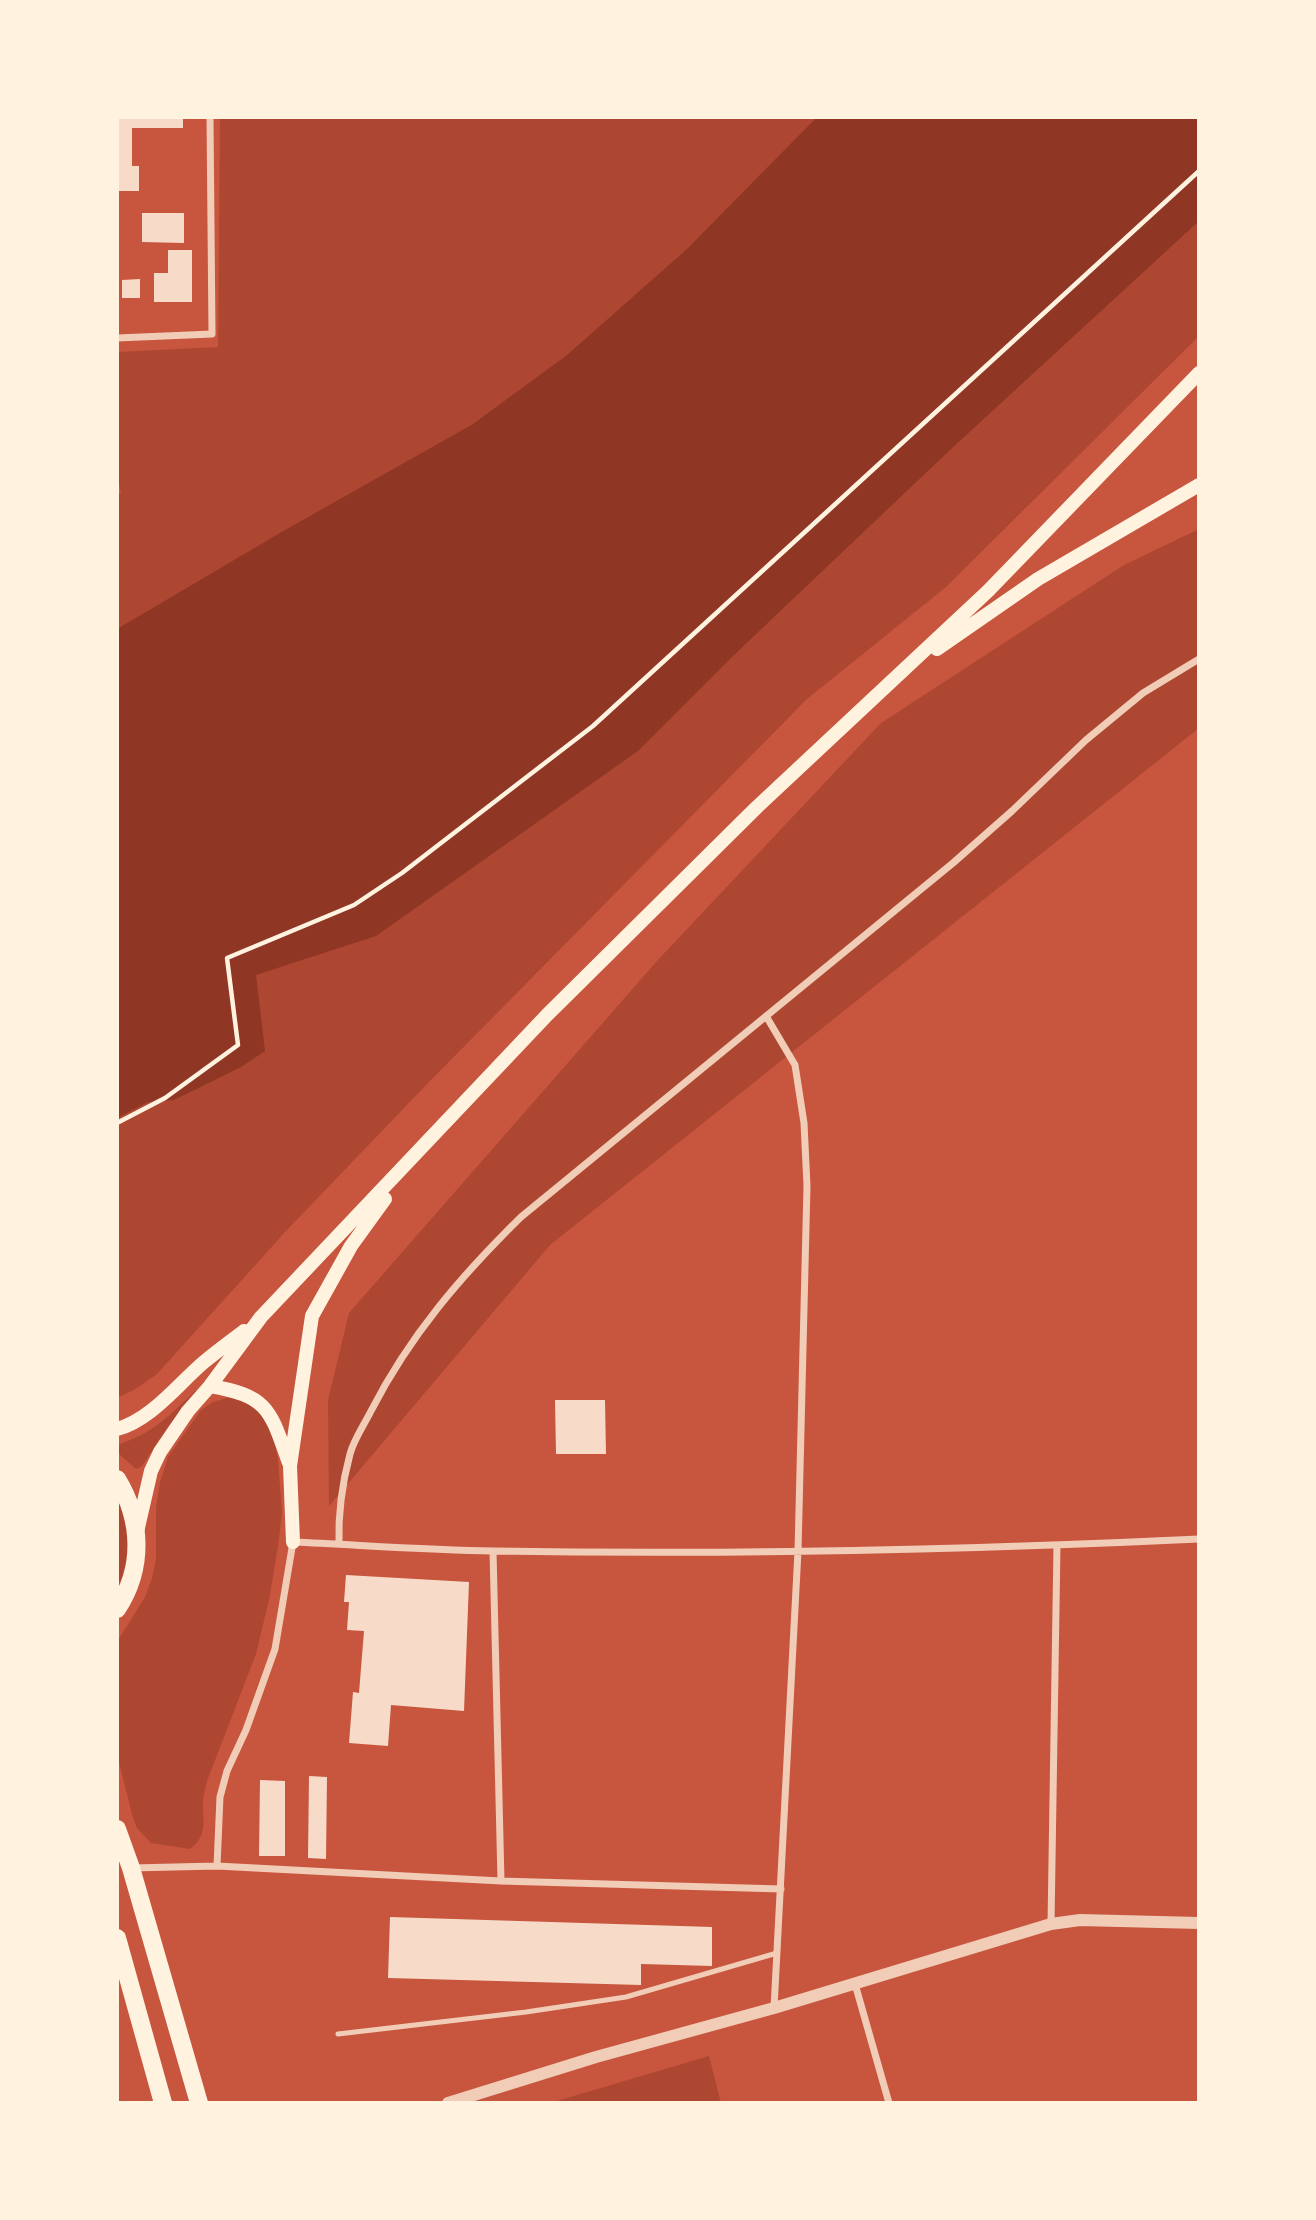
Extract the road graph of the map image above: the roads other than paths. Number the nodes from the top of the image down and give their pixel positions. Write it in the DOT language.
graph roads {
  1 [pos="210,117"];
  2 [pos="117,338"];
  3 [pos="1199,373"];
  4 [pos="1199,485"];
  5 [pos="1199,660"];
  6 [pos="890,683"];
  7 [pos="766,1016"];
  8 [pos="417,1155"];
  9 [pos="261,1317"];
  10 [pos="210,1386"];
  11 [pos="117,1429"];
  12 [pos="290,1466"];
  13 [pos="117,1479"];
  14 [pos="137,1534"];
  15 [pos="1199,1539"];
  16 [pos="293,1542"];
  17 [pos="339,1544"];
  18 [pos="1057,1545"];
  19 [pos="493,1551"];
  20 [pos="798,1551"];
  21 [pos="117,1609"];
  22 [pos="117,1829"];
  23 [pos="217,1867"];
  24 [pos="131,1868"];
  25 [pos="501,1881"];
  26 [pos="781,1889"];
  27 [pos="1199,1923"];
  28 [pos="1051,1924"];
  29 [pos="117,1938"];
  30 [pos="777,1953"];
  31 [pos="855,1984"];
  32 [pos="774,2008"];
  33 [pos="338,2034"];
  34 [pos="163,2103"];
  35 [pos="199,2103"];
  36 [pos="448,2103"];
  37 [pos="889,2103"];
  1 -- 2 [label="street"];
  3 -- 6 [label="main road"];
  4 -- 6 [label="main road"];
  5 -- 7 [label="street"];
  6 -- 8 [label="main road"];
  7 -- 17 [label="street"];
  7 -- 20 [label="street"];
  8 -- 9 [label="main road"];
  8 -- 12 [label="main road"];
  9 -- 10 [label="main road"];
  9 -- 11 [label="main road"];
  10 -- 12 [label="main road"];
  10 -- 14 [label="main road"];
  12 -- 16 [label="main road"];
  13 -- 14 [label="main road"];
  14 -- 21 [label="main road"];
  15 -- 18 [label="street"];
  16 -- 17 [label="street"];
  16 -- 23 [label="street"];
  17 -- 19 [label="street"];
  18 -- 20 [label="street"];
  18 -- 28 [label="street"];
  19 -- 20 [label="street"];
  19 -- 25 [label="street"];
  20 -- 26 [label="street"];
  22 -- 24 [label="main road"];
  23 -- 24 [label="street"];
  23 -- 25 [label="street"];
  24 -- 35 [label="main road"];
  25 -- 26 [label="street"];
  26 -- 30 [label="street"];
  27 -- 28 [label="street"];
  28 -- 31 [label="street"];
  29 -- 34 [label="main road"];
  30 -- 32 [label="street"];
  30 -- 33 [label="lane"];
  31 -- 32 [label="street"];
  31 -- 37 [label="street"];
  32 -- 36 [label="street"];
}
